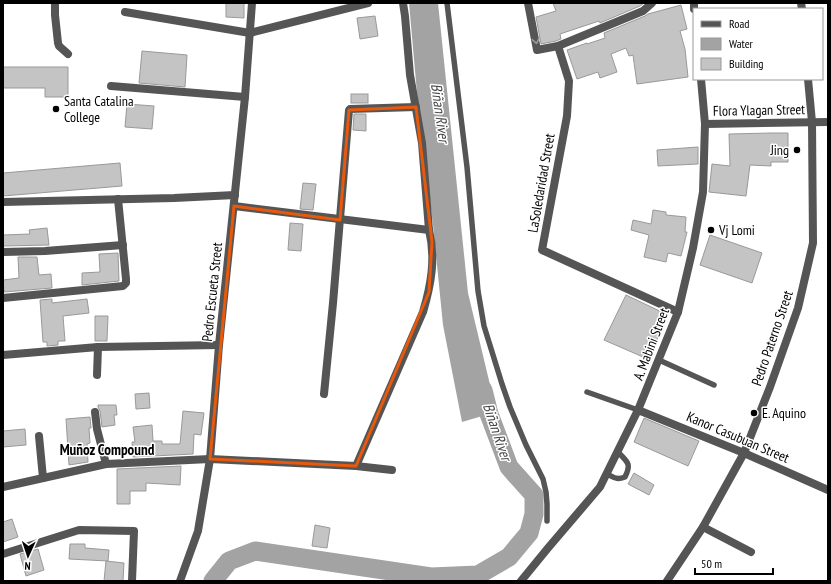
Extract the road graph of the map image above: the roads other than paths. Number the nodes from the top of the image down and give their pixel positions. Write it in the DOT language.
graph roads {
  1 [pos="55,3"];
  2 [pos="252,3"];
  3 [pos="368,3"];
  4 [pos="403,3"];
  5 [pos="447,3"];
  6 [pos="528,3"];
  7 [pos="652,3"];
  8 [pos="125,12"];
  9 [pos="250,33"];
  10 [pos="558,46"];
  11 [pos="68,54"];
  12 [pos="701,80"];
  13 [pos="808,80"];
  14 [pos="111,86"];
  15 [pos="244,97"];
  16 [pos="416,107"];
  17 [pos="812,122"];
  18 [pos="828,122"];
  19 [pos="705,124"];
  20 [pos="235,195"];
  21 [pos="118,199"];
  22 [pos="3,202"];
  23 [pos="234,206"];
  24 [pos="340,220"];
  25 [pos="429,230"];
  26 [pos="123,244"];
  27 [pos="3,252"];
  28 [pos="3,298"];
  29 [pos="678,312"];
  30 [pos="220,345"];
  31 [pos="98,347"];
  32 [pos="3,355"];
  33 [pos="659,360"];
  34 [pos="97,375"];
  35 [pos="714,386"];
  36 [pos="587,392"];
  37 [pos="324,394"];
  38 [pos="638,410"];
  39 [pos="95,412"];
  40 [pos="39,436"];
  41 [pos="618,452"];
  42 [pos="744,453"];
  43 [pos="210,459"];
  44 [pos="106,464"];
  45 [pos="356,466"];
  46 [pos="392,470"];
  47 [pos="607,474"];
  48 [pos="43,478"];
  49 [pos="3,487"];
  50 [pos="828,490"];
  51 [pos="547,521"];
  52 [pos="703,527"];
  53 [pos="751,552"];
  54 [pos="3,554"];
  55 [pos="132,581"];
  56 [pos="180,581"];
  57 [pos="521,581"];
  58 [pos="667,581"];
  1 -- 11 [label="street"];
  2 -- 9 [label="street, Pedro Escueta Street"];
  3 -- 9 [label="street"];
  4 -- 16 [label="street"];
  5 -- 51 [label="lane"];
  6 -- 10 [label="street, one-way"];
  7 -- 10 [label="street"];
  8 -- 9 [label="street"];
  9 -- 15 [label="street, Pedro Escueta Street"];
  10 -- 29 [label="street, LaSoledaridad Street"];
  12 -- 19 [label="street, A. Mabini Street"];
  13 -- 17 [label="street, Pedro Paterno Street"];
  14 -- 15 [label="street"];
  15 -- 20 [label="street, Pedro Escueta Street"];
  16 -- 24 [label="street"];
  16 -- 25 [label="street"];
  17 -- 18 [label="street, Flora Ylagan Street"];
  17 -- 19 [label="street, Flora Ylagan Street"];
  17 -- 42 [label="street, Pedro Paterno Street"];
  19 -- 29 [label="street, A. Mabini Street"];
  20 -- 21 [label="street"];
  20 -- 23 [label="street, Pedro Escueta Street"];
  21 -- 22 [label="street"];
  21 -- 26 [label="street"];
  23 -- 24 [label="street"];
  23 -- 30 [label="street, Pedro Escueta Street"];
  24 -- 25 [label="street"];
  24 -- 37 [label="street"];
  25 -- 45 [label="street"];
  26 -- 27 [label="street"];
  26 -- 28 [label="street"];
  29 -- 33 [label="street, A. Mabini Street"];
  30 -- 31 [label="street"];
  30 -- 43 [label="street, Pedro Escueta Street"];
  31 -- 32 [label="street"];
  31 -- 34 [label="street"];
  33 -- 35 [label="lane"];
  33 -- 38 [label="street, A. Mabini Street"];
  36 -- 38 [label="lane"];
  38 -- 41 [label="street, A. Mabini Street"];
  38 -- 42 [label="street, Kanor Casubuan Street"];
  39 -- 44 [label="street"];
  40 -- 48 [label="street"];
  41 -- 47 [label="street, A. Mabini Street"];
  41 -- 47 [label="lane"];
  42 -- 50 [label="street, Kanor Casubuan Street"];
  42 -- 52 [label="street, Pedro Paterno Street"];
  43 -- 44 [label="street"];
  43 -- 45 [label="street"];
  43 -- 56 [label="street, Pedro Escueta Street"];
  44 -- 48 [label="street"];
  45 -- 46 [label="street"];
  47 -- 57 [label="street, A. Mabini Street"];
  48 -- 49 [label="street"];
  52 -- 53 [label="street"];
  52 -- 58 [label="street, Pedro Paterno Street"];
  54 -- 55 [label="street"];
}
